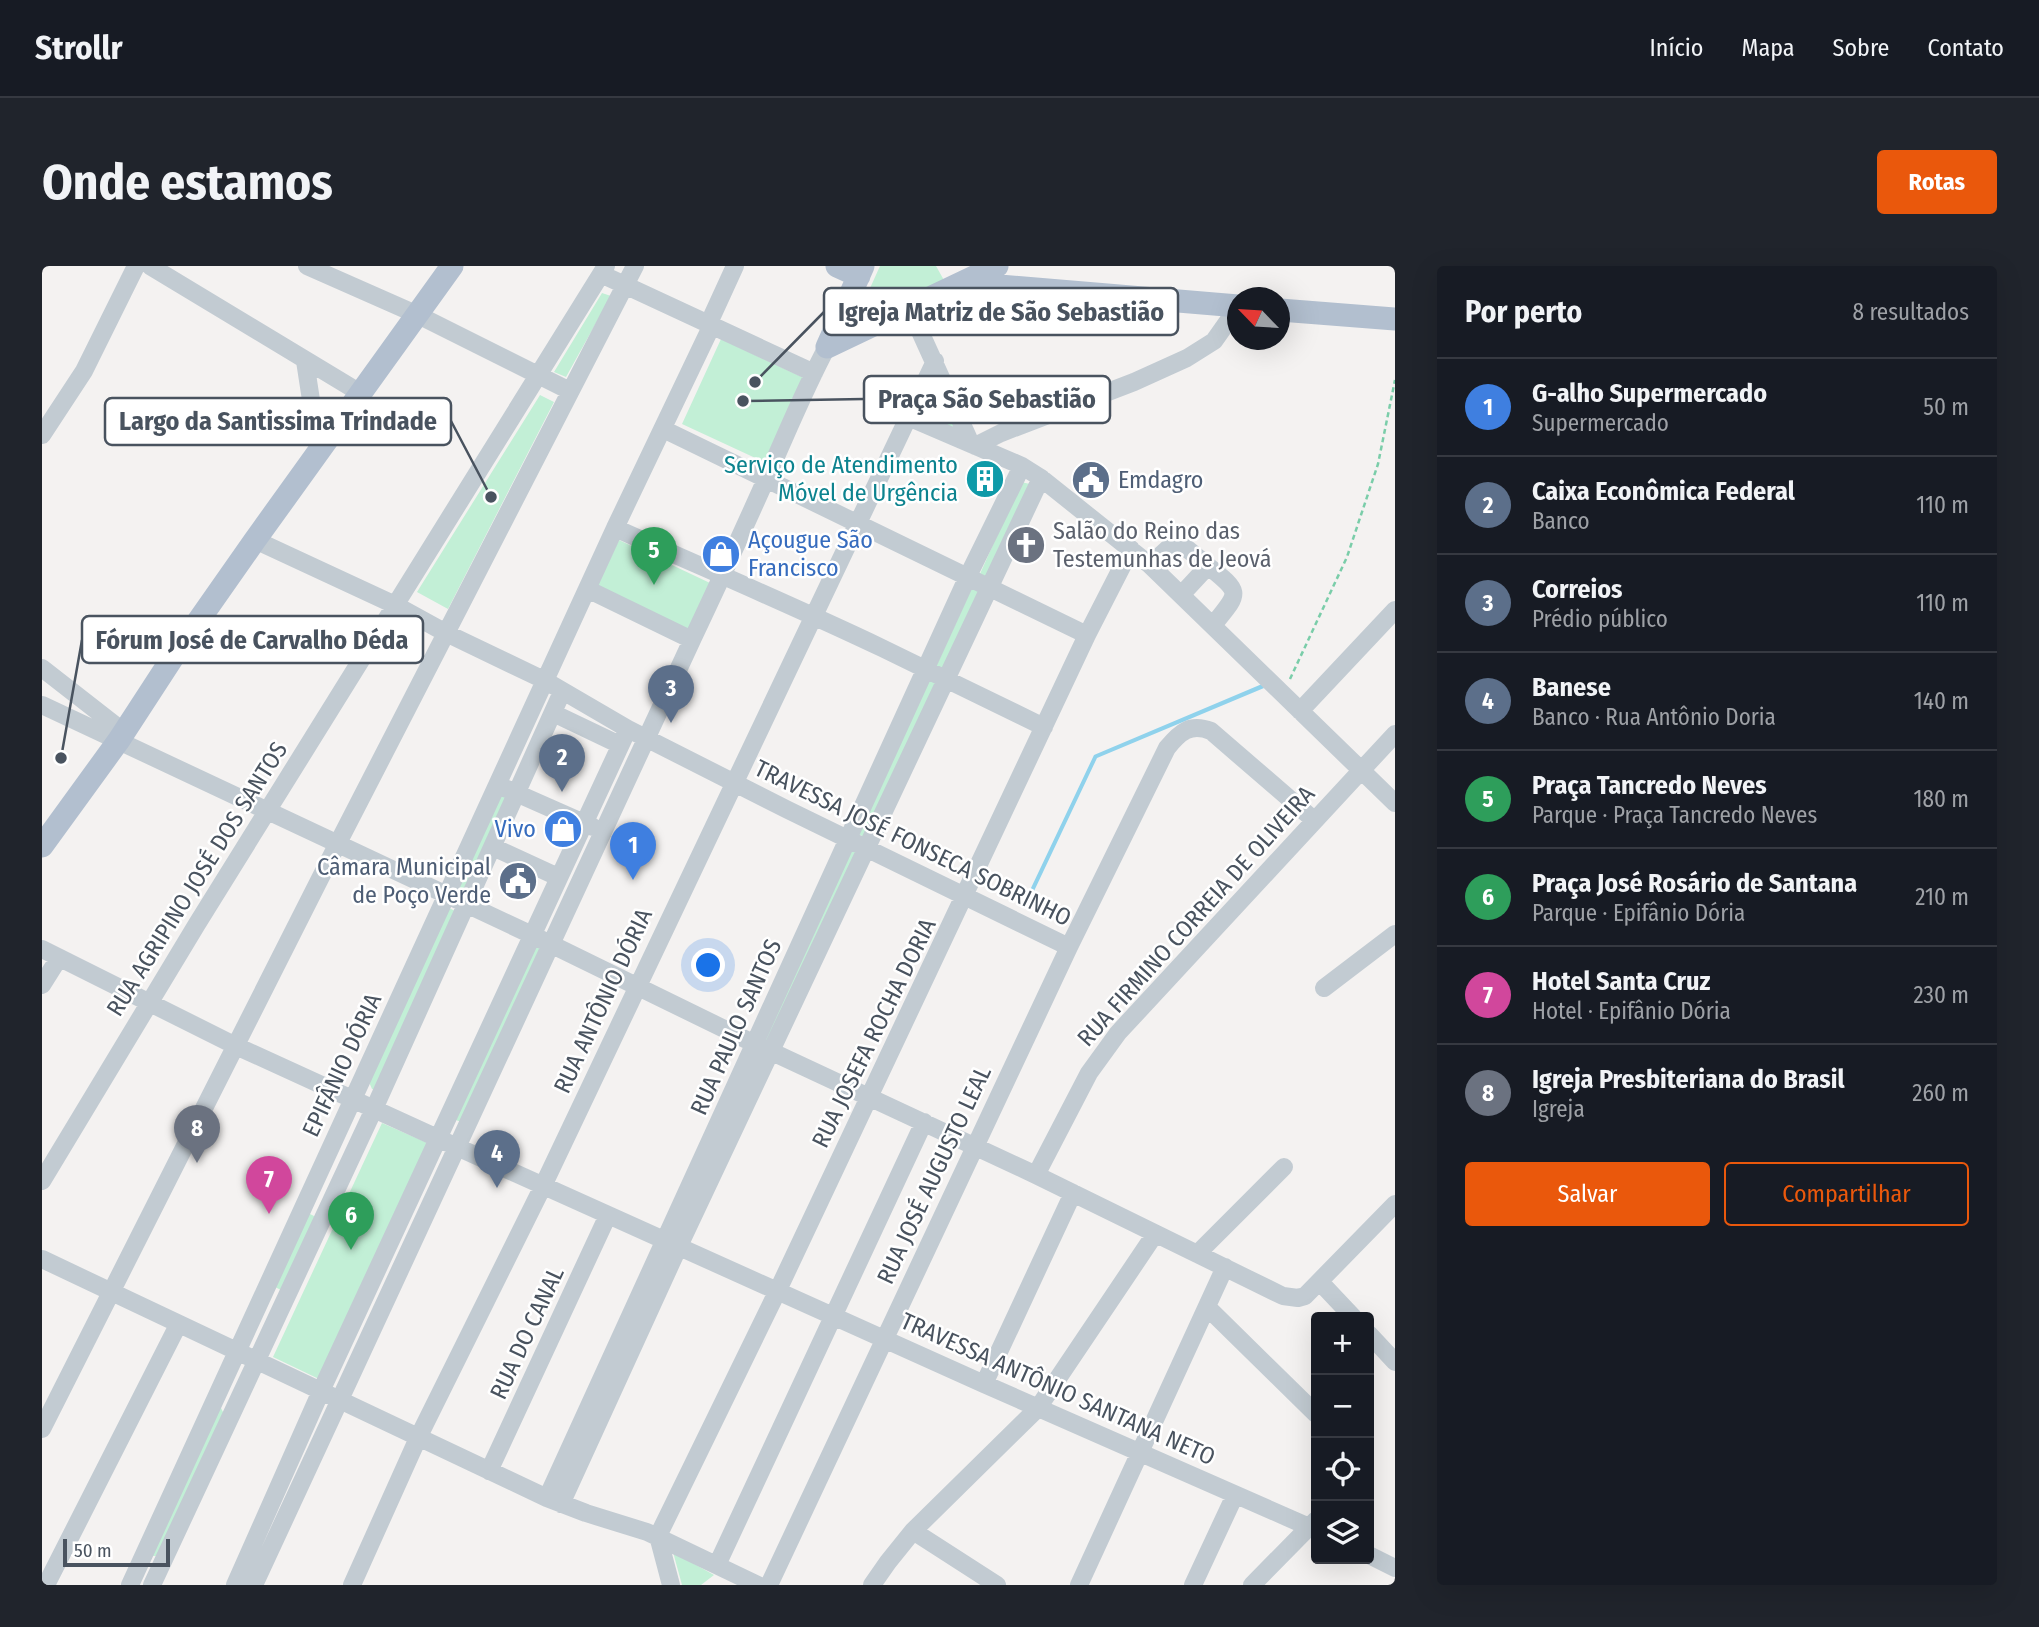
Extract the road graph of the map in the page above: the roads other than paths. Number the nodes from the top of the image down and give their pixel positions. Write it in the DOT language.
graph roads {
  1 [pos="136,266"];
  2 [pos="150,266"];
  3 [pos="307,266"];
  4 [pos="451,266"];
  5 [pos="635,266"];
  6 [pos="735,266"];
  7 [pos="837,266"];
  8 [pos="997,266"];
  9 [pos="603,269"];
  10 [pos="861,271"];
  11 [pos="958,275"];
  12 [pos="625,286"];
  13 [pos="1227,306"];
  14 [pos="909,307"];
  15 [pos="1290,311"];
  16 [pos="418,315"];
  17 [pos="1395,319"];
  18 [pos="1227,322"];
  19 [pos="710,326"];
  20 [pos="827,347"];
  21 [pos="305,361"];
  22 [pos="935,361"];
  23 [pos="814,373"];
  24 [pos="538,376"];
  25 [pos="570,391"];
  26 [pos="362,394"];
  27 [pos="908,417"];
  28 [pos="663,429"];
  29 [pos="42,435"];
  30 [pos="973,445"];
  31 [pos="319,452"];
  32 [pos="1022,466"];
  33 [pos="1041,478"];
  34 [pos="766,479"];
  35 [pos="859,523"];
  36 [pos="615,528"];
  37 [pos="255,540"];
  38 [pos="1131,549"];
  39 [pos="1150,565"];
  40 [pos="1208,566"];
  41 [pos="722,576"];
  42 [pos="968,576"];
  43 [pos="991,587"];
  44 [pos="587,589"];
  45 [pos="1182,594"];
  46 [pos="396,605"];
  47 [pos="1395,610"];
  48 [pos="812,616"];
  49 [pos="1213,625"];
  50 [pos="446,633"];
  51 [pos="1087,635"];
  52 [pos="692,640"];
  53 [pos="42,668"];
  54 [pos="927,670"];
  55 [pos="544,680"];
  56 [pos="947,680"];
  57 [pos="562,692"];
  58 [pos="42,705"];
  59 [pos="1300,711"];
  60 [pos="553,713"];
  61 [pos="1044,727"];
  62 [pos="1395,734"];
  63 [pos="121,736"];
  64 [pos="624,737"];
  65 [pos="647,739"];
  66 [pos="1360,770"];
  67 [pos="734,783"];
  68 [pos="497,785"];
  69 [pos="517,794"];
  70 [pos="1395,803"];
  71 [pos="268,812"];
  72 [pos="1314,820"];
  73 [pos="583,823"];
  74 [pos="604,832"];
  75 [pos="848,840"];
  76 [pos="337,845"];
  77 [pos="42,846"];
  78 [pos="493,847"];
  79 [pos="867,849"];
  80 [pos="558,877"];
  81 [pos="447,895"];
  82 [pos="966,896"];
  83 [pos="468,904"];
  84 [pos="1395,934"];
  85 [pos="533,935"];
  86 [pos="552,944"];
  87 [pos="1069,947"];
  88 [pos="42,949"];
  89 [pos="59,958"];
  90 [pos="42,985"];
  91 [pos="636,987"];
  92 [pos="1324,988"];
  93 [pos="149,1003"];
  94 [pos="236,1046"];
  95 [pos="763,1047"];
  96 [pos="870,1097"];
  97 [pos="354,1099"];
  98 [pos="374,1109"];
  99 [pos="924,1122"];
  100 [pos="439,1139"];
  101 [pos="975,1146"];
  102 [pos="457,1147"];
  103 [pos="1284,1167"];
  104 [pos="1036,1175"];
  105 [pos="42,1181"];
  106 [pos="542,1186"];
  107 [pos="1073,1193"];
  108 [pos="1395,1204"];
  109 [pos="608,1215"];
  110 [pos="1155,1234"];
  111 [pos="672,1243"];
  112 [pos="1197,1254"];
  113 [pos="45,1267"];
  114 [pos="1225,1267"];
  115 [pos="1321,1282"];
  116 [pos="779,1290"];
  117 [pos="265,1292"];
  118 [pos="110,1293"];
  119 [pos="285,1302"];
  120 [pos="1206,1307"];
  121 [pos="1348,1312"];
  122 [pos="835,1316"];
  123 [pos="178,1325"];
  124 [pos="348,1332"];
  125 [pos="884,1338"];
  126 [pos="1374,1339"];
  127 [pos="367,1340"];
  128 [pos="238,1351"];
  129 [pos="257,1361"];
  130 [pos="1395,1362"];
  131 [pos="984,1384"];
  132 [pos="321,1391"];
  133 [pos="339,1401"];
  134 [pos="214,1402"];
  135 [pos="1038,1408"];
  136 [pos="1311,1409"];
  137 [pos="233,1410"];
  138 [pos="42,1429"];
  139 [pos="418,1438"];
  140 [pos="1139,1452"];
  141 [pos="489,1471"];
  142 [pos="1235,1495"];
  143 [pos="554,1501"];
  144 [pos="273,1522"];
  145 [pos="1311,1525"];
  146 [pos="1311,1529"];
  147 [pos="913,1531"];
  148 [pos="658,1536"];
  149 [pos="1374,1558"];
  150 [pos="142,1560"];
  151 [pos="717,1565"];
  152 [pos="1395,1568"];
  153 [pos="155,1577"];
  154 [pos="46,1585"];
  155 [pos="130,1585"];
  156 [pos="235,1585"];
  157 [pos="254,1585"];
  158 [pos="352,1585"];
  159 [pos="671,1585"];
  160 [pos="758,1585"];
  161 [pos="769,1585"];
  162 [pos="872,1585"];
  163 [pos="997,1585"];
  164 [pos="1079,1585"];
  165 [pos="1193,1585"];
  166 [pos="1252,1585"];
  1 -- 29 [label="street"];
  2 -- 21 [label="street"];
  3 -- 16 [label="street"];
  4 -- 16 [label="main road"];
  5 -- 12 [label="street"];
  6 -- 19 [label="street, EPIFÂNIO DÓRIA"];
  7 -- 10 [label="main road"];
  8 -- 11 [label="main road"];
  9 -- 12 [label="street"];
  9 -- 24 [label="street, RUA AGRIPINO JOSÉ DOS SANTOS"];
  10 -- 20 [label="main road"];
  11 -- 13 [label="main road"];
  11 -- 14 [label="main road"];
  12 -- 19 [label="street"];
  12 -- 25 [label="street"];
  14 -- 20 [label="main road"];
  14 -- 22 [label="street"];
  15 -- 17 [label="main road"];
  16 -- 24 [label="street"];
  16 -- 26 [label="main road"];
  18 -- 30 [label="street"];
  19 -- 23 [label="street"];
  19 -- 28 [label="street, EPIFÂNIO DÓRIA"];
  20 -- 23 [label="street"];
  21 -- 26 [label="street"];
  21 -- 31 [label="street"];
  22 -- 27 [label="street, RUA ANTÔNIO DÓRIA"];
  22 -- 30 [label="street"];
  23 -- 34 [label="street"];
  24 -- 25 [label="street"];
  24 -- 46 [label="street, RUA AGRIPINO JOSÉ DOS SANTOS"];
  25 -- 50 [label="street"];
  26 -- 31 [label="main road"];
  27 -- 30 [label="street"];
  27 -- 35 [label="street, RUA ANTÔNIO DÓRIA"];
  28 -- 34 [label="street"];
  28 -- 36 [label="street, EPIFÂNIO DÓRIA"];
  30 -- 32 [label="street"];
  31 -- 37 [label="main road"];
  32 -- 33 [label="street"];
  32 -- 42 [label="street, RUA PAULO SANTOS"];
  33 -- 38 [label="street"];
  33 -- 43 [label="street, RUA PAULO SANTOS"];
  34 -- 35 [label="street"];
  34 -- 41 [label="street"];
  35 -- 42 [label="street"];
  35 -- 48 [label="street, RUA ANTÔNIO DÓRIA"];
  36 -- 41 [label="street"];
  36 -- 44 [label="street, EPIFÂNIO DÓRIA"];
  37 -- 46 [label="street"];
  37 -- 63 [label="main road"];
  38 -- 39 [label="street"];
  38 -- 51 [label="street, RUA JOSEFA ROCHA DORIA"];
  39 -- 40 [label="street"];
  39 -- 45 [label="street"];
  40 -- 45 [label="street"];
  40 -- 49 [label="street"];
  41 -- 48 [label="street"];
  41 -- 52 [label="street"];
  42 -- 43 [label="street"];
  42 -- 54 [label="street, RUA PAULO SANTOS"];
  43 -- 51 [label="street"];
  43 -- 56 [label="street, RUA PAULO SANTOS"];
  44 -- 52 [label="street"];
  44 -- 55 [label="street, EPIFÂNIO DÓRIA"];
  45 -- 49 [label="street"];
  46 -- 50 [label="street"];
  46 -- 71 [label="street, RUA AGRIPINO JOSÉ DOS SANTOS"];
  47 -- 59 [label="street"];
  48 -- 54 [label="street"];
  48 -- 67 [label="street, RUA ANTÔNIO DÓRIA"];
  49 -- 59 [label="street"];
  50 -- 55 [label="street"];
  50 -- 76 [label="street"];
  51 -- 61 [label="street, RUA JOSEFA ROCHA DORIA"];
  52 -- 65 [label="street"];
  53 -- 63 [label="street"];
  54 -- 56 [label="street"];
  54 -- 75 [label="street, RUA PAULO SANTOS"];
  55 -- 57 [label="street"];
  55 -- 68 [label="street, EPIFÂNIO DÓRIA"];
  56 -- 61 [label="street"];
  56 -- 79 [label="street, RUA PAULO SANTOS"];
  57 -- 60 [label="street, EPIFÂNIO DÓRIA"];
  57 -- 64 [label="street"];
  58 -- 63 [label="street"];
  59 -- 66 [label="street"];
  60 -- 64 [label="street"];
  60 -- 69 [label="street, EPIFÂNIO DÓRIA"];
  61 -- 82 [label="street, RUA JOSEFA ROCHA DORIA"];
  62 -- 66 [label="street, RUA FIRMINO CORREIA DE OLIVEIRA"];
  63 -- 71 [label="street"];
  63 -- 77 [label="main road"];
  64 -- 65 [label="street, TRAVESSA JOSÉ FONSECA SOBRINHO"];
  64 -- 73 [label="street"];
  65 -- 67 [label="street, TRAVESSA JOSÉ FONSECA SOBRINHO"];
  65 -- 74 [label="street"];
  66 -- 70 [label="street"];
  66 -- 72 [label="street, RUA FIRMINO CORREIA DE OLIVEIRA"];
  67 -- 75 [label="street, TRAVESSA JOSÉ FONSECA SOBRINHO"];
  67 -- 91 [label="street, RUA ANTÔNIO DÓRIA"];
  68 -- 69 [label="street"];
  68 -- 81 [label="street, EPIFÂNIO DÓRIA"];
  69 -- 73 [label="street"];
  69 -- 78 [label="street, EPIFÂNIO DÓRIA"];
  71 -- 76 [label="street"];
  71 -- 93 [label="street, RUA AGRIPINO JOSÉ DOS SANTOS"];
  72 -- 87 [label="street, RUA JOSÉ AUGUSTO LEAL"];
  72 -- 104 [label="street, RUA FIRMINO CORREIA DE OLIVEIRA"];
  73 -- 74 [label="street"];
  73 -- 80 [label="street"];
  74 -- 86 [label="street"];
  75 -- 79 [label="street, TRAVESSA JOSÉ FONSECA SOBRINHO"];
  75 -- 95 [label="street, RUA PAULO SANTOS"];
  76 -- 81 [label="street"];
  76 -- 94 [label="street"];
  78 -- 80 [label="street"];
  78 -- 83 [label="street, EPIFÂNIO DÓRIA"];
  79 -- 82 [label="street, TRAVESSA JOSÉ FONSECA SOBRINHO"];
  79 -- 95 [label="street, RUA PAULO SANTOS"];
  80 -- 85 [label="street"];
  81 -- 83 [label="street"];
  81 -- 97 [label="street, EPIFÂNIO DÓRIA"];
  82 -- 87 [label="street, TRAVESSA JOSÉ FONSECA SOBRINHO"];
  82 -- 96 [label="street, RUA JOSEFA ROCHA DORIA"];
  83 -- 85 [label="street"];
  83 -- 98 [label="street, EPIFÂNIO DÓRIA"];
  84 -- 92 [label="street"];
  85 -- 86 [label="street"];
  85 -- 100 [label="street"];
  86 -- 91 [label="street"];
  86 -- 102 [label="street"];
  87 -- 101 [label="street, RUA JOSÉ AUGUSTO LEAL"];
  88 -- 89 [label="street, TRAVESSA ANTÔNIO SANTANA NETO"];
  89 -- 90 [label="street"];
  89 -- 93 [label="street, TRAVESSA ANTÔNIO SANTANA NETO"];
  91 -- 95 [label="street"];
  91 -- 106 [label="street, RUA ANTÔNIO DÓRIA"];
  93 -- 94 [label="street, TRAVESSA ANTÔNIO SANTANA NETO"];
  93 -- 105 [label="street, RUA AGRIPINO JOSÉ DOS SANTOS"];
  94 -- 97 [label="street, TRAVESSA ANTÔNIO SANTANA NETO"];
  94 -- 118 [label="street"];
  95 -- 96 [label="street"];
  95 -- 111 [label="street, RUA PAULO SANTOS"];
  96 -- 99 [label="street"];
  96 -- 116 [label="street, RUA JOSEFA ROCHA DORIA"];
  97 -- 98 [label="street, TRAVESSA ANTÔNIO SANTANA NETO"];
  97 -- 117 [label="street, EPIFÂNIO DÓRIA"];
  98 -- 100 [label="street, TRAVESSA ANTÔNIO SANTANA NETO"];
  98 -- 119 [label="street, EPIFÂNIO DÓRIA"];
  99 -- 101 [label="street"];
  99 -- 122 [label="street"];
  100 -- 102 [label="street, TRAVESSA ANTÔNIO SANTANA NETO"];
  100 -- 124 [label="street"];
  101 -- 104 [label="street"];
  101 -- 125 [label="street, RUA JOSÉ AUGUSTO LEAL"];
  102 -- 106 [label="street, TRAVESSA ANTÔNIO SANTANA NETO"];
  102 -- 127 [label="street"];
  103 -- 112 [label="street"];
  104 -- 107 [label="street"];
  106 -- 109 [label="street, TRAVESSA ANTÔNIO SANTANA NETO"];
  106 -- 139 [label="street, RUA ANTÔNIO DÓRIA"];
  107 -- 110 [label="street"];
  107 -- 131 [label="street"];
  108 -- 115 [label="street"];
  109 -- 111 [label="street, TRAVESSA ANTÔNIO SANTANA NETO"];
  109 -- 141 [label="street, RUA DO CANAL"];
  110 -- 112 [label="street"];
  110 -- 135 [label="street"];
  111 -- 116 [label="street, TRAVESSA ANTÔNIO SANTANA NETO"];
  111 -- 143 [label="street, RUA PAULO SANTOS"];
  112 -- 114 [label="street"];
  113 -- 118 [label="street"];
  114 -- 115 [label="street"];
  114 -- 120 [label="street"];
  115 -- 121 [label="street"];
  116 -- 122 [label="street, TRAVESSA ANTÔNIO SANTANA NETO"];
  116 -- 148 [label="street, RUA JOSEFA ROCHA DORIA"];
  117 -- 119 [label="street"];
  117 -- 128 [label="street, EPIFÂNIO DÓRIA"];
  118 -- 123 [label="street"];
  118 -- 138 [label="street"];
  119 -- 129 [label="street, EPIFÂNIO DÓRIA"];
  120 -- 136 [label="street"];
  120 -- 140 [label="street"];
  122 -- 125 [label="street, TRAVESSA ANTÔNIO SANTANA NETO"];
  122 -- 151 [label="street"];
  123 -- 128 [label="street"];
  123 -- 154 [label="street"];
  124 -- 127 [label="street"];
  124 -- 132 [label="street"];
  125 -- 131 [label="street, TRAVESSA ANTÔNIO SANTANA NETO"];
  125 -- 161 [label="street, RUA JOSÉ AUGUSTO LEAL"];
  126 -- 130 [label="street"];
  127 -- 133 [label="street"];
  128 -- 129 [label="street"];
  128 -- 134 [label="street, EPIFÂNIO DÓRIA"];
  129 -- 132 [label="street"];
  129 -- 137 [label="street, EPIFÂNIO DÓRIA"];
  131 -- 135 [label="street, TRAVESSA ANTÔNIO SANTANA NETO"];
  132 -- 133 [label="street"];
  132 -- 144 [label="street"];
  133 -- 139 [label="street"];
  133 -- 144 [label="street"];
  134 -- 137 [label="street"];
  134 -- 150 [label="street, EPIFÂNIO DÓRIA"];
  135 -- 140 [label="street, TRAVESSA ANTÔNIO SANTANA NETO"];
  135 -- 147 [label="street"];
  137 -- 153 [label="street, EPIFÂNIO DÓRIA"];
  139 -- 141 [label="street"];
  139 -- 158 [label="street, RUA ANTÔNIO DÓRIA"];
  140 -- 142 [label="street, TRAVESSA ANTÔNIO SANTANA NETO"];
  140 -- 164 [label="street"];
  141 -- 143 [label="street"];
  142 -- 145 [label="street, TRAVESSA ANTÔNIO SANTANA NETO"];
  142 -- 165 [label="street"];
  143 -- 148 [label="street"];
  144 -- 156 [label="street"];
  144 -- 157 [label="street"];
  146 -- 166 [label="street"];
  147 -- 162 [label="street"];
  147 -- 163 [label="street"];
  148 -- 151 [label="street"];
  148 -- 159 [label="street"];
  149 -- 152 [label="street"];
  150 -- 153 [label="street"];
  150 -- 155 [label="street, EPIFÂNIO DÓRIA"];
  151 -- 160 [label="street"];
}
